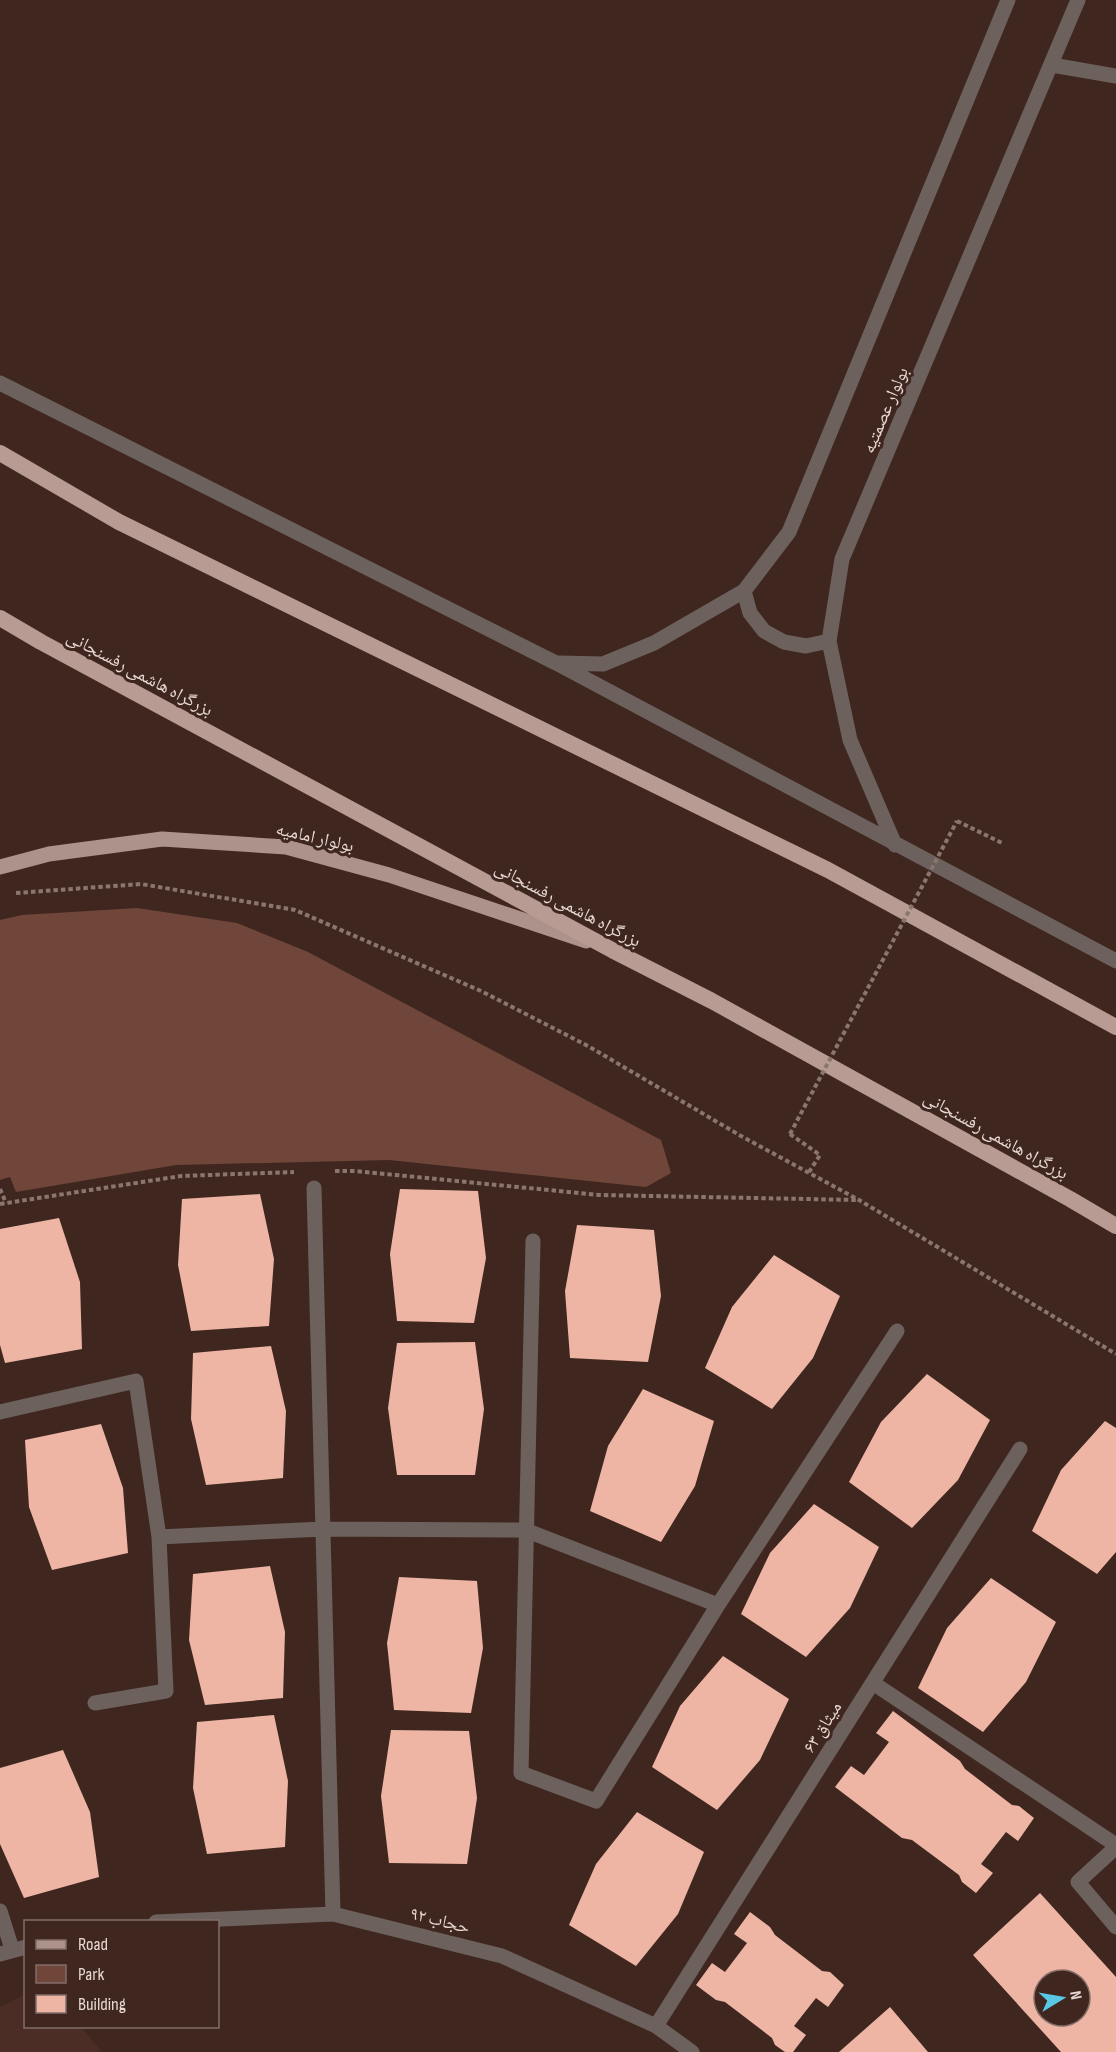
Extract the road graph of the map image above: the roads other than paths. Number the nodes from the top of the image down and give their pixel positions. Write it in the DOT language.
graph roads {
  1 [pos="1008,0"];
  2 [pos="1078,0"];
  3 [pos="1052,65"];
  4 [pos="1116,76"];
  5 [pos="0,383"];
  6 [pos="0,453"];
  7 [pos="744,591"];
  8 [pos="0,618"];
  9 [pos="829,641"];
  10 [pos="556,663"];
  11 [pos="895,845"];
  12 [pos="0,867"];
  13 [pos="612,950"];
  14 [pos="1116,961"];
  15 [pos="1116,1028"];
  16 [pos="314,1188"];
  17 [pos="1116,1226"];
  18 [pos="533,1241"];
  19 [pos="897,1331"];
  20 [pos="0,1412"];
  21 [pos="1020,1449"];
  22 [pos="323,1529"];
  23 [pos="525,1530"];
  24 [pos="159,1537"];
  25 [pos="718,1605"];
  26 [pos="873,1683"];
  27 [pos="95,1703"];
  28 [pos="1116,1846"];
  29 [pos="0,1911"];
  30 [pos="333,1914"];
  31 [pos="200,1920"];
  32 [pos="1116,1927"];
  33 [pos="13,1950"];
  34 [pos="656,2026"];
  35 [pos="692,2052"];
  1 -- 7 [label="street"];
  2 -- 3 [label="street, بولوار عصمتیه"];
  3 -- 4 [label="street"];
  3 -- 9 [label="street, بولوار عصمتیه"];
  5 -- 10 [label="street"];
  6 -- 15 [label="highway"];
  7 -- 9 [label="street"];
  7 -- 10 [label="street"];
  8 -- 13 [label="highway, بزرگراه هاشمی رفسنجانی"];
  9 -- 11 [label="street, بولوار عصمتیه"];
  10 -- 11 [label="street"];
  11 -- 14 [label="street"];
  12 -- 13 [label="main road, بولوار امامیه"];
  13 -- 17 [label="highway, بزرگراه هاشمی رفسنجانی"];
  16 -- 22 [label="street"];
  18 -- 23 [label="street"];
  19 -- 25 [label="street"];
  20 -- 24 [label="street"];
  21 -- 26 [label="street, میثاق ۶۳"];
  22 -- 23 [label="street"];
  22 -- 24 [label="street"];
  22 -- 30 [label="street"];
  23 -- 25 [label="street"];
  23 -- 25 [label="street"];
  24 -- 27 [label="street"];
  26 -- 28 [label="street"];
  26 -- 34 [label="street, میثاق ۶۳"];
  28 -- 32 [label="street"];
  29 -- 33 [label="street"];
  30 -- 31 [label="street, حجاب ۹۲"];
  30 -- 34 [label="street, حجاب ۹۲"];
  34 -- 35 [label="street, حجاب ۹۲"];
}
